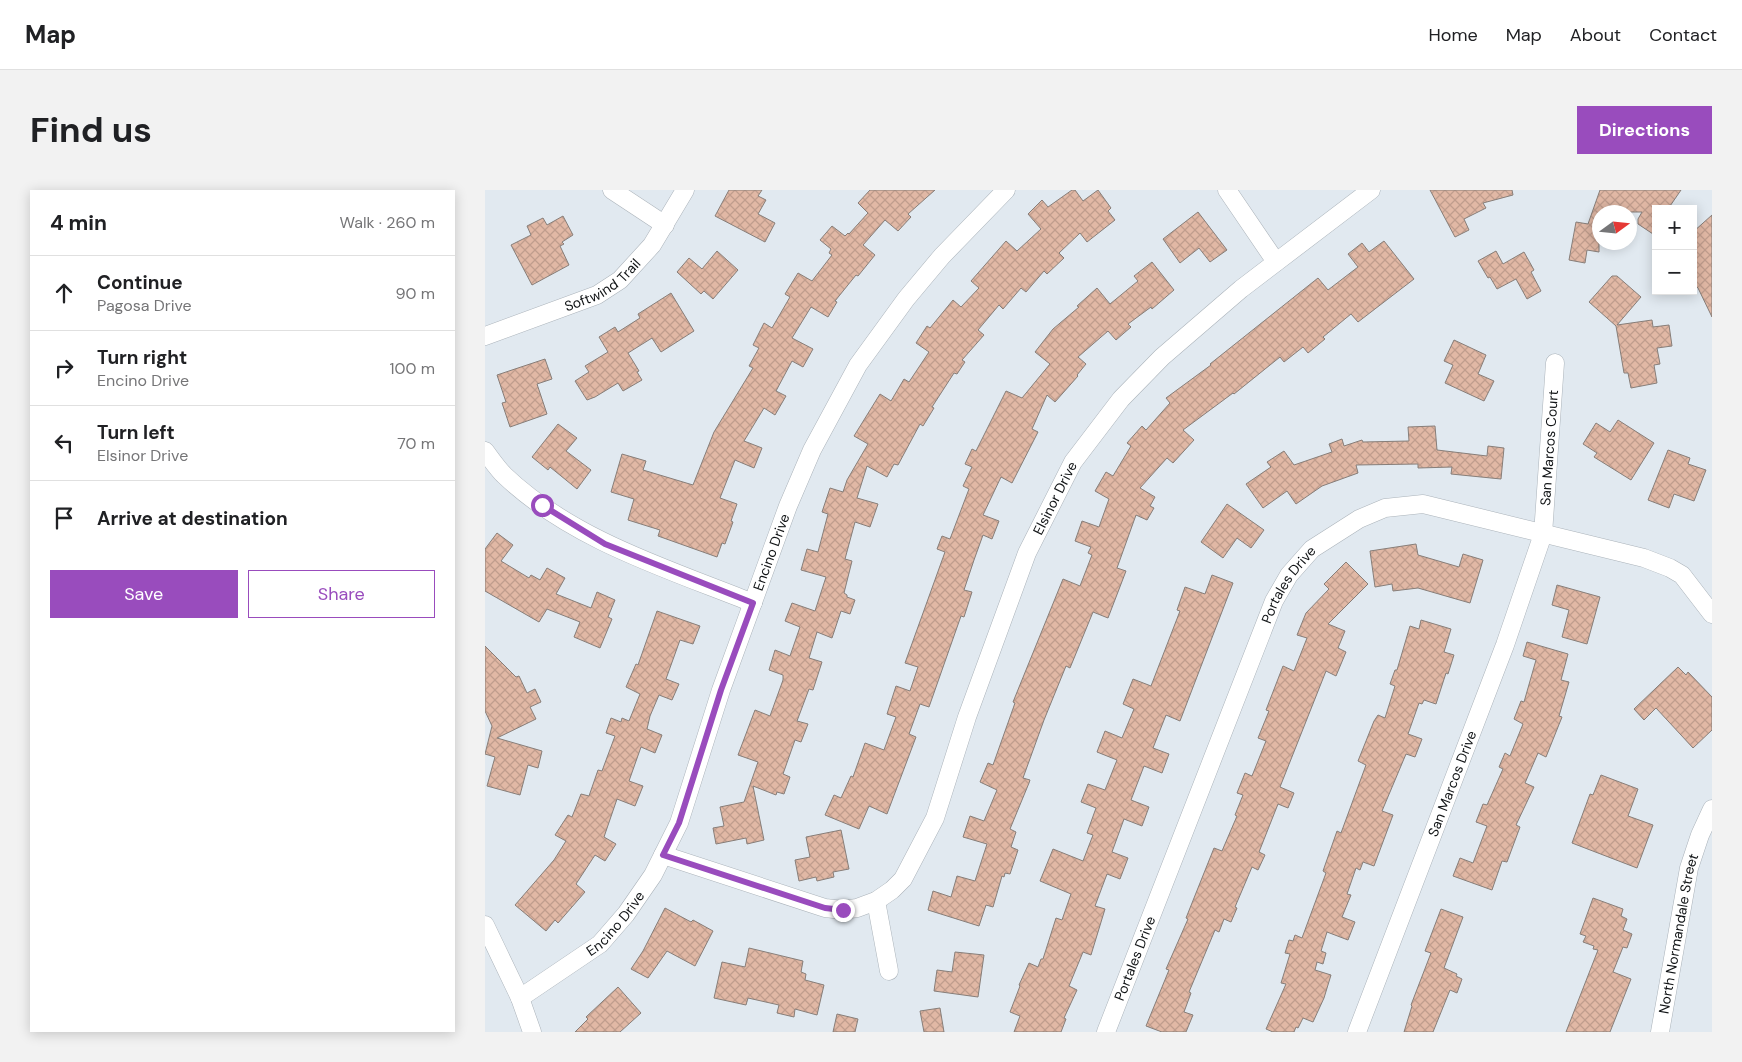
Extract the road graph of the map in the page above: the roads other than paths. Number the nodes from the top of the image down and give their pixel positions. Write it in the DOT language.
graph roads {
  1 [pos="612,190"];
  2 [pos="685,190"];
  3 [pos="1007,190"];
  4 [pos="1227,190"];
  5 [pos="1371,190"];
  6 [pos="665,225"];
  7 [pos="1276,262"];
  8 [pos="485,336"];
  9 [pos="1555,363"];
  10 [pos="485,451"];
  11 [pos="1543,534"];
  12 [pos="753,603"];
  13 [pos="1712,614"];
  14 [pos="1712,810"];
  15 [pos="663,855"];
  16 [pos="875,901"];
  17 [pos="485,925"];
  18 [pos="889,971"];
  19 [pos="520,998"];
  20 [pos="532,1032"];
  21 [pos="1107,1032"];
  22 [pos="1357,1032"];
  23 [pos="1660,1032"];
  1 -- 6 [label="street"];
  2 -- 6 [label="street, Softwind Trail"];
  3 -- 12 [label="street, Encino Drive"];
  4 -- 7 [label="street"];
  5 -- 7 [label="street, Elsinor Drive"];
  6 -- 8 [label="street, Softwind Trail"];
  7 -- 16 [label="street, Elsinor Drive"];
  9 -- 11 [label="street, San Marcos Court"];
  10 -- 12 [label="street"];
  11 -- 13 [label="street, Portales Drive"];
  11 -- 21 [label="street, Portales Drive"];
  11 -- 22 [label="street, San Marcos Drive"];
  12 -- 15 [label="street, Encino Drive"];
  14 -- 23 [label="street, North Normandale Street"];
  15 -- 16 [label="street, Elsinor Drive"];
  15 -- 19 [label="street, Encino Drive"];
  16 -- 18 [label="street"];
  17 -- 19 [label="street"];
  19 -- 20 [label="street"];
}
